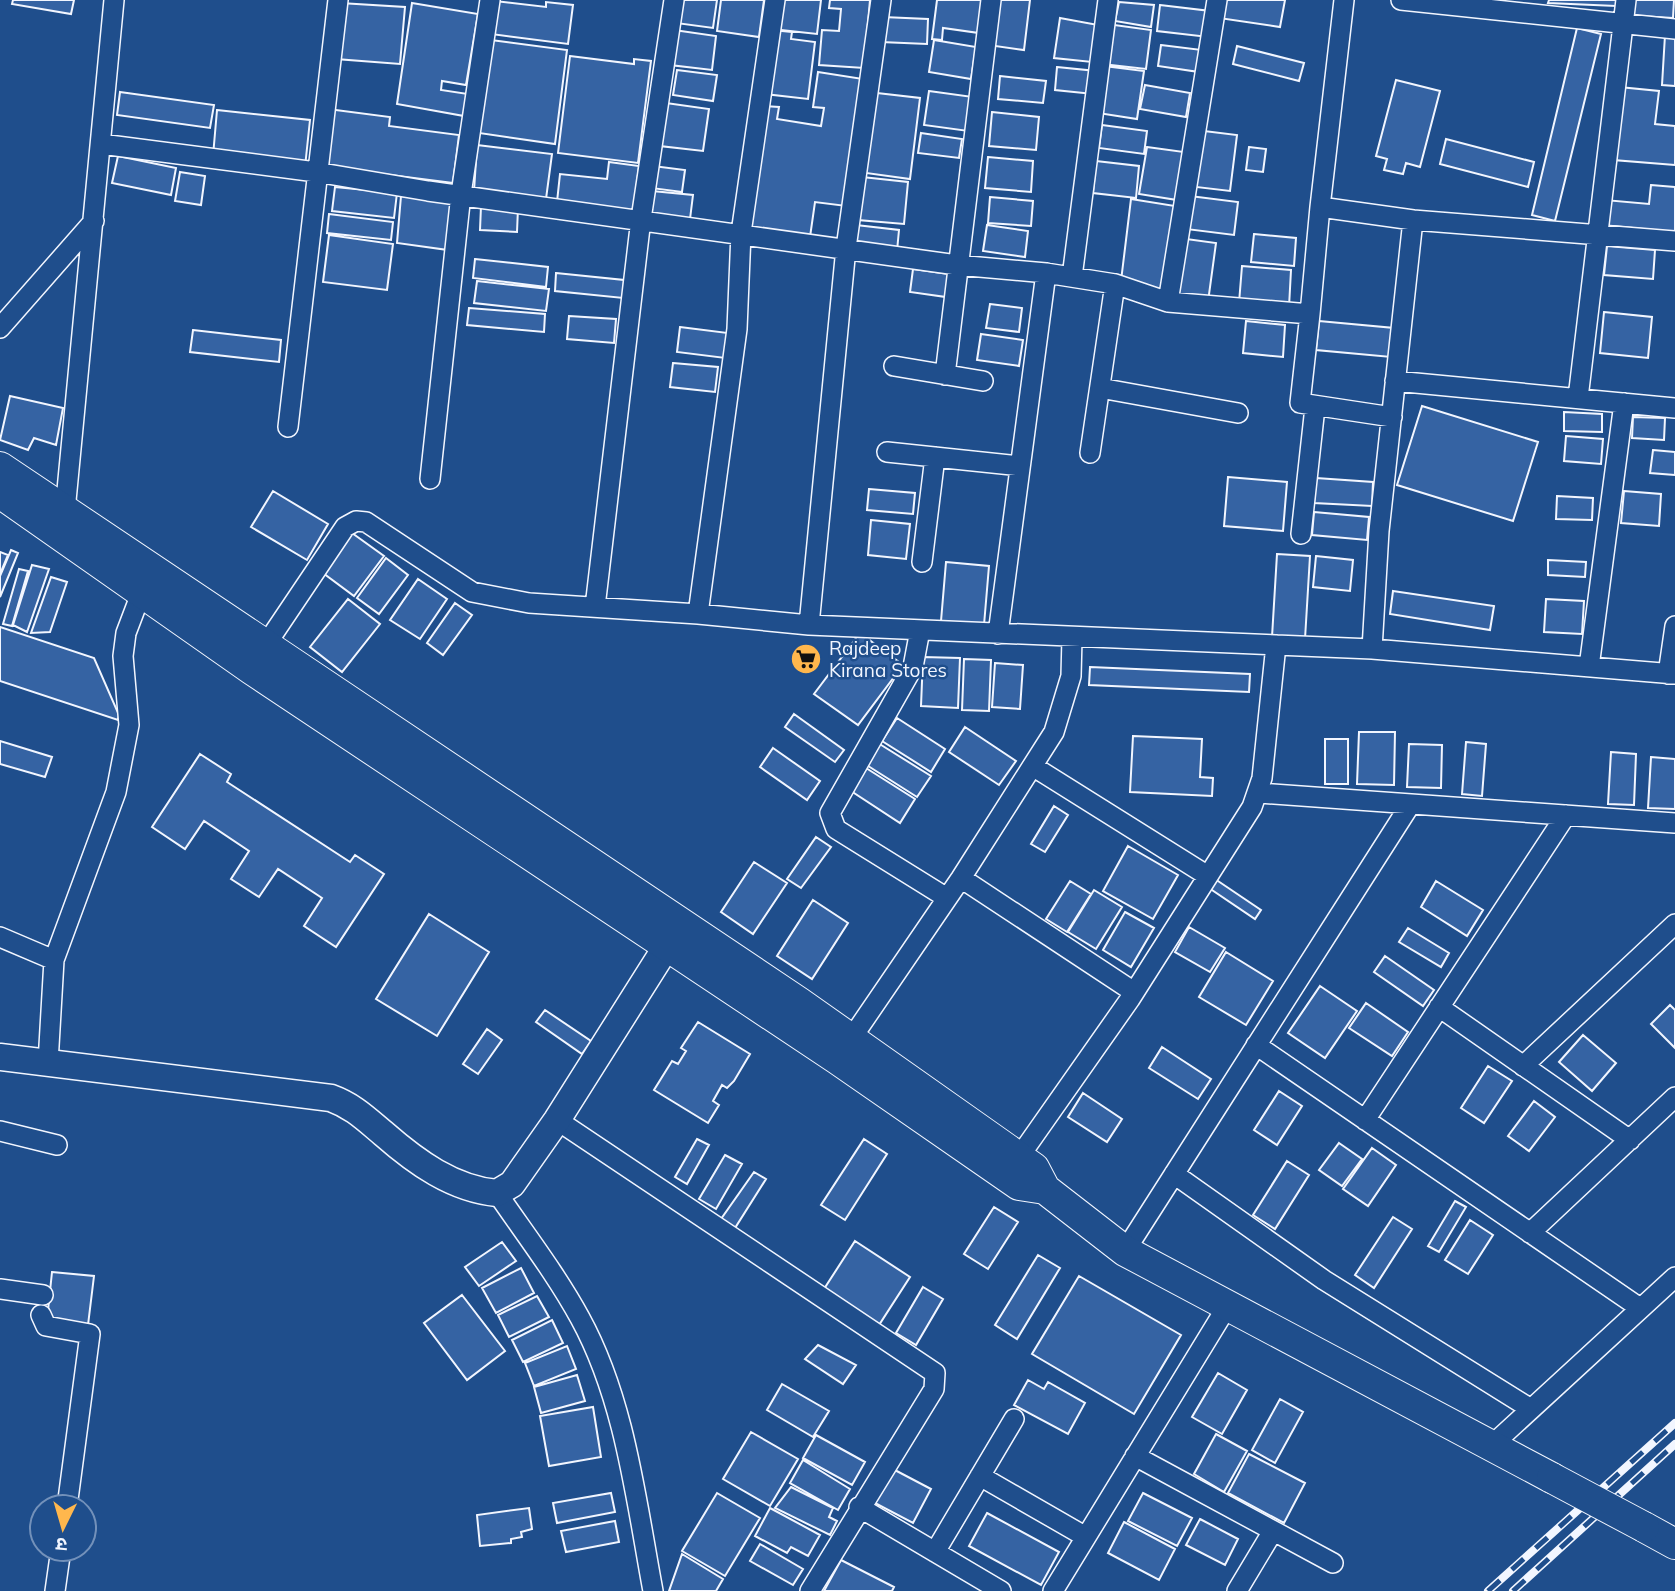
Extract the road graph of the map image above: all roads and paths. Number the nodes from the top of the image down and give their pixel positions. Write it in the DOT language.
graph roads {
  1 [pos="114,0"];
  2 [pos="338,0"];
  3 [pos="490,0"];
  4 [pos="674,0"];
  5 [pos="775,0"];
  6 [pos="881,0"];
  7 [pos="991,0"];
  8 [pos="1108,0"];
  9 [pos="1217,0"];
  10 [pos="1344,0"];
  11 [pos="1402,0"];
  12 [pos="1626,0"];
  13 [pos="1536,7"];
  14 [pos="1624,23"];
  15 [pos="1675,29"];
  16 [pos="101,144"];
  17 [pos="316,172"];
  18 [pos="461,194"];
  19 [pos="1320,208"];
  20 [pos="642,219"];
  21 [pos="1413,220"];
  22 [pos="94,221"];
  23 [pos="741,233"];
  24 [pos="1597,235"];
  25 [pos="1675,241"];
  26 [pos="846,248"];
  27 [pos="957,265"];
  28 [pos="1046,273"];
  29 [pos="1072,277"];
  30 [pos="1115,284"];
  31 [pos="1168,302"];
  32 [pos="1310,314"];
  33 [pos="0,328"];
  34 [pos="894,366"];
  35 [pos="945,374"];
  36 [pos="983,381"];
  37 [pos="1395,381"];
  38 [pos="1100,388"];
  39 [pos="1578,398"];
  40 [pos="1624,403"];
  41 [pos="1315,407"];
  42 [pos="1675,408"];
  43 [pos="1238,413"];
  44 [pos="1392,417"];
  45 [pos="288,427"];
  46 [pos="887,452"];
  47 [pos="1090,453"];
  48 [pos="935,457"];
  49 [pos="1020,466"];
  50 [pos="0,467"];
  51 [pos="430,479"];
  52 [pos="0,493"];
  53 [pos="65,511"];
  54 [pos="1301,534"];
  55 [pos="922,562"];
  56 [pos="146,580"];
  57 [pos="595,607"];
  58 [pos="698,614"];
  59 [pos="808,625"];
  60 [pos="1675,626"];
  61 [pos="920,630"];
  62 [pos="998,634"];
  63 [pos="1072,638"];
  64 [pos="1276,645"];
  65 [pos="265,646"];
  66 [pos="1372,649"];
  67 [pos="1589,667"];
  68 [pos="1672,674"];
  69 [pos="1034,767"];
  70 [pos="1259,793"];
  71 [pos="1410,805"];
  72 [pos="1566,815"];
  73 [pos="1675,823"];
  74 [pos="1208,876"];
  75 [pos="961,878"];
  76 [pos="947,898"];
  77 [pos="1675,924"];
  78 [pos="674,935"];
  79 [pos="0,937"];
  80 [pos="54,960"];
  81 [pos="1134,992"];
  82 [pos="1439,1007"];
  83 [pos="851,1039"];
  84 [pos="1256,1045"];
  85 [pos="0,1057"];
  86 [pos="48,1063"];
  87 [pos="1523,1066"];
  88 [pos="1675,1097"];
  89 [pos="557,1120"];
  90 [pos="1365,1120"];
  91 [pos="0,1131"];
  92 [pos="1630,1140"];
  93 [pos="57,1145"];
  94 [pos="1019,1157"];
  95 [pos="1174,1174"];
  96 [pos="1045,1189"];
  97 [pos="496,1193"];
  98 [pos="1530,1233"];
  99 [pos="1125,1251"];
  100 [pos="1675,1277"];
  101 [pos="0,1289"];
  102 [pos="1228,1305"];
  103 [pos="1640,1308"];
  104 [pos="1531,1409"];
  105 [pos="1014,1419"];
  106 [pos="1491,1446"];
  107 [pos="1135,1456"];
  108 [pos="980,1476"];
  109 [pos="69,1493"];
  110 [pos="859,1507"];
  111 [pos="1273,1531"];
  112 [pos="1086,1537"];
  113 [pos="1675,1544"];
  114 [pos="935,1552"];
  115 [pos="59,1563"];
  116 [pos="1334,1563"];
  117 [pos="55,1591"];
  118 [pos="653,1591"];
  119 [pos="810,1591"];
  120 [pos="1001,1591"];
  121 [pos="1053,1591"];
  122 [pos="1237,1591"];
  1 -- 16 [label="street"];
  2 -- 17 [label="street"];
  3 -- 18 [label="street"];
  4 -- 20 [label="street"];
  5 -- 23 [label="street"];
  6 -- 26 [label="street"];
  7 -- 27 [label="street"];
  8 -- 29 [label="street"];
  9 -- 31 [label="street"];
  10 -- 19 [label="street"];
  11 -- 13 [label="street"];
  12 -- 14 [label="street"];
  13 -- 14 [label="street"];
  14 -- 15 [label="street"];
  14 -- 24 [label="street"];
  16 -- 17 [label="street"];
  16 -- 22 [label="street"];
  17 -- 18 [label="street"];
  17 -- 45 [label="street"];
  18 -- 20 [label="street"];
  18 -- 51 [label="street"];
  19 -- 21 [label="street"];
  19 -- 32 [label="street"];
  20 -- 23 [label="street"];
  20 -- 57 [label="street"];
  21 -- 24 [label="street"];
  21 -- 37 [label="street"];
  22 -- 33 [label="street"];
  22 -- 53 [label="street"];
  23 -- 26 [label="street"];
  23 -- 58 [label="street"];
  24 -- 25 [label="street"];
  24 -- 39 [label="street"];
  26 -- 27 [label="street"];
  26 -- 59 [label="street"];
  27 -- 28 [label="street"];
  27 -- 35 [label="street"];
  28 -- 29 [label="street"];
  28 -- 49 [label="street"];
  29 -- 30 [label="street"];
  30 -- 31 [label="street"];
  30 -- 38 [label="street"];
  31 -- 32 [label="street"];
  32 -- 41 [label="street"];
  34 -- 35 [label="street"];
  35 -- 36 [label="street"];
  37 -- 39 [label="street"];
  37 -- 44 [label="street"];
  38 -- 43 [label="street"];
  38 -- 47 [label="street"];
  39 -- 40 [label="street"];
  40 -- 42 [label="street"];
  40 -- 67 [label="street"];
  41 -- 44 [label="street"];
  41 -- 54 [label="street"];
  44 -- 66 [label="street"];
  46 -- 48 [label="street"];
  48 -- 49 [label="street"];
  48 -- 55 [label="street"];
  49 -- 62 [label="street"];
  50 -- 53 [label="main road"];
  52 -- 56 [label="main road"];
  53 -- 56 [label="main road"];
  56 -- 65 [label="main road"];
  56 -- 78 [label="main road"];
  56 -- 80 [label="street"];
  57 -- 58 [label="street"];
  57 -- 65 [label="street"];
  58 -- 59 [label="street"];
  59 -- 61 [label="street"];
  60 -- 68 [label="street"];
  61 -- 62 [label="street"];
  61 -- 76 [label="street"];
  62 -- 63 [label="street"];
  63 -- 64 [label="street"];
  63 -- 69 [label="street"];
  64 -- 66 [label="street"];
  64 -- 70 [label="street"];
  65 -- 78 [label="main road"];
  66 -- 67 [label="street"];
  67 -- 68 [label="street"];
  69 -- 74 [label="street"];
  69 -- 75 [label="street"];
  70 -- 71 [label="street"];
  70 -- 74 [label="street"];
  71 -- 72 [label="street"];
  71 -- 84 [label="street"];
  72 -- 73 [label="street"];
  72 -- 82 [label="street"];
  74 -- 81 [label="street"];
  75 -- 76 [label="street"];
  75 -- 81 [label="street"];
  76 -- 83 [label="street"];
  77 -- 87 [label="street"];
  78 -- 83 [label="main road"];
  78 -- 89 [label="street"];
  78 -- 96 [label="main road"];
  79 -- 80 [label="street"];
  80 -- 86 [label="street"];
  81 -- 94 [label="street"];
  82 -- 87 [label="street"];
  82 -- 90 [label="street"];
  83 -- 94 [label="main road"];
  84 -- 90 [label="street"];
  84 -- 95 [label="street"];
  85 -- 86 [label="street"];
  86 -- 97 [label="street"];
  87 -- 92 [label="street"];
  88 -- 92 [label="street"];
  89 -- 97 [label="street"];
  89 -- 110 [label="street"];
  90 -- 98 [label="street"];
  91 -- 93 [label="street"];
  92 -- 98 [label="street"];
  94 -- 96 [label="main road"];
  95 -- 99 [label="street"];
  95 -- 104 [label="street"];
  96 -- 99 [label="main road"];
  97 -- 118 [label="street"];
  98 -- 103 [label="street"];
  99 -- 102 [label="main road"];
  100 -- 103 [label="street"];
  101 -- 109 [label="street"];
  102 -- 106 [label="main road"];
  102 -- 107 [label="street"];
  103 -- 104 [label="street"];
  104 -- 106 [label="street"];
  105 -- 108 [label="street"];
  106 -- 113 [label="main road, bridge"];
  107 -- 111 [label="street"];
  107 -- 112 [label="street"];
  108 -- 112 [label="street"];
  108 -- 114 [label="street"];
  110 -- 114 [label="street"];
  110 -- 119 [label="street"];
  111 -- 116 [label="street"];
  111 -- 122 [label="street"];
  112 -- 121 [label="street"];
  114 -- 120 [label="street"];
  115 -- 117 [label="street"];
}
